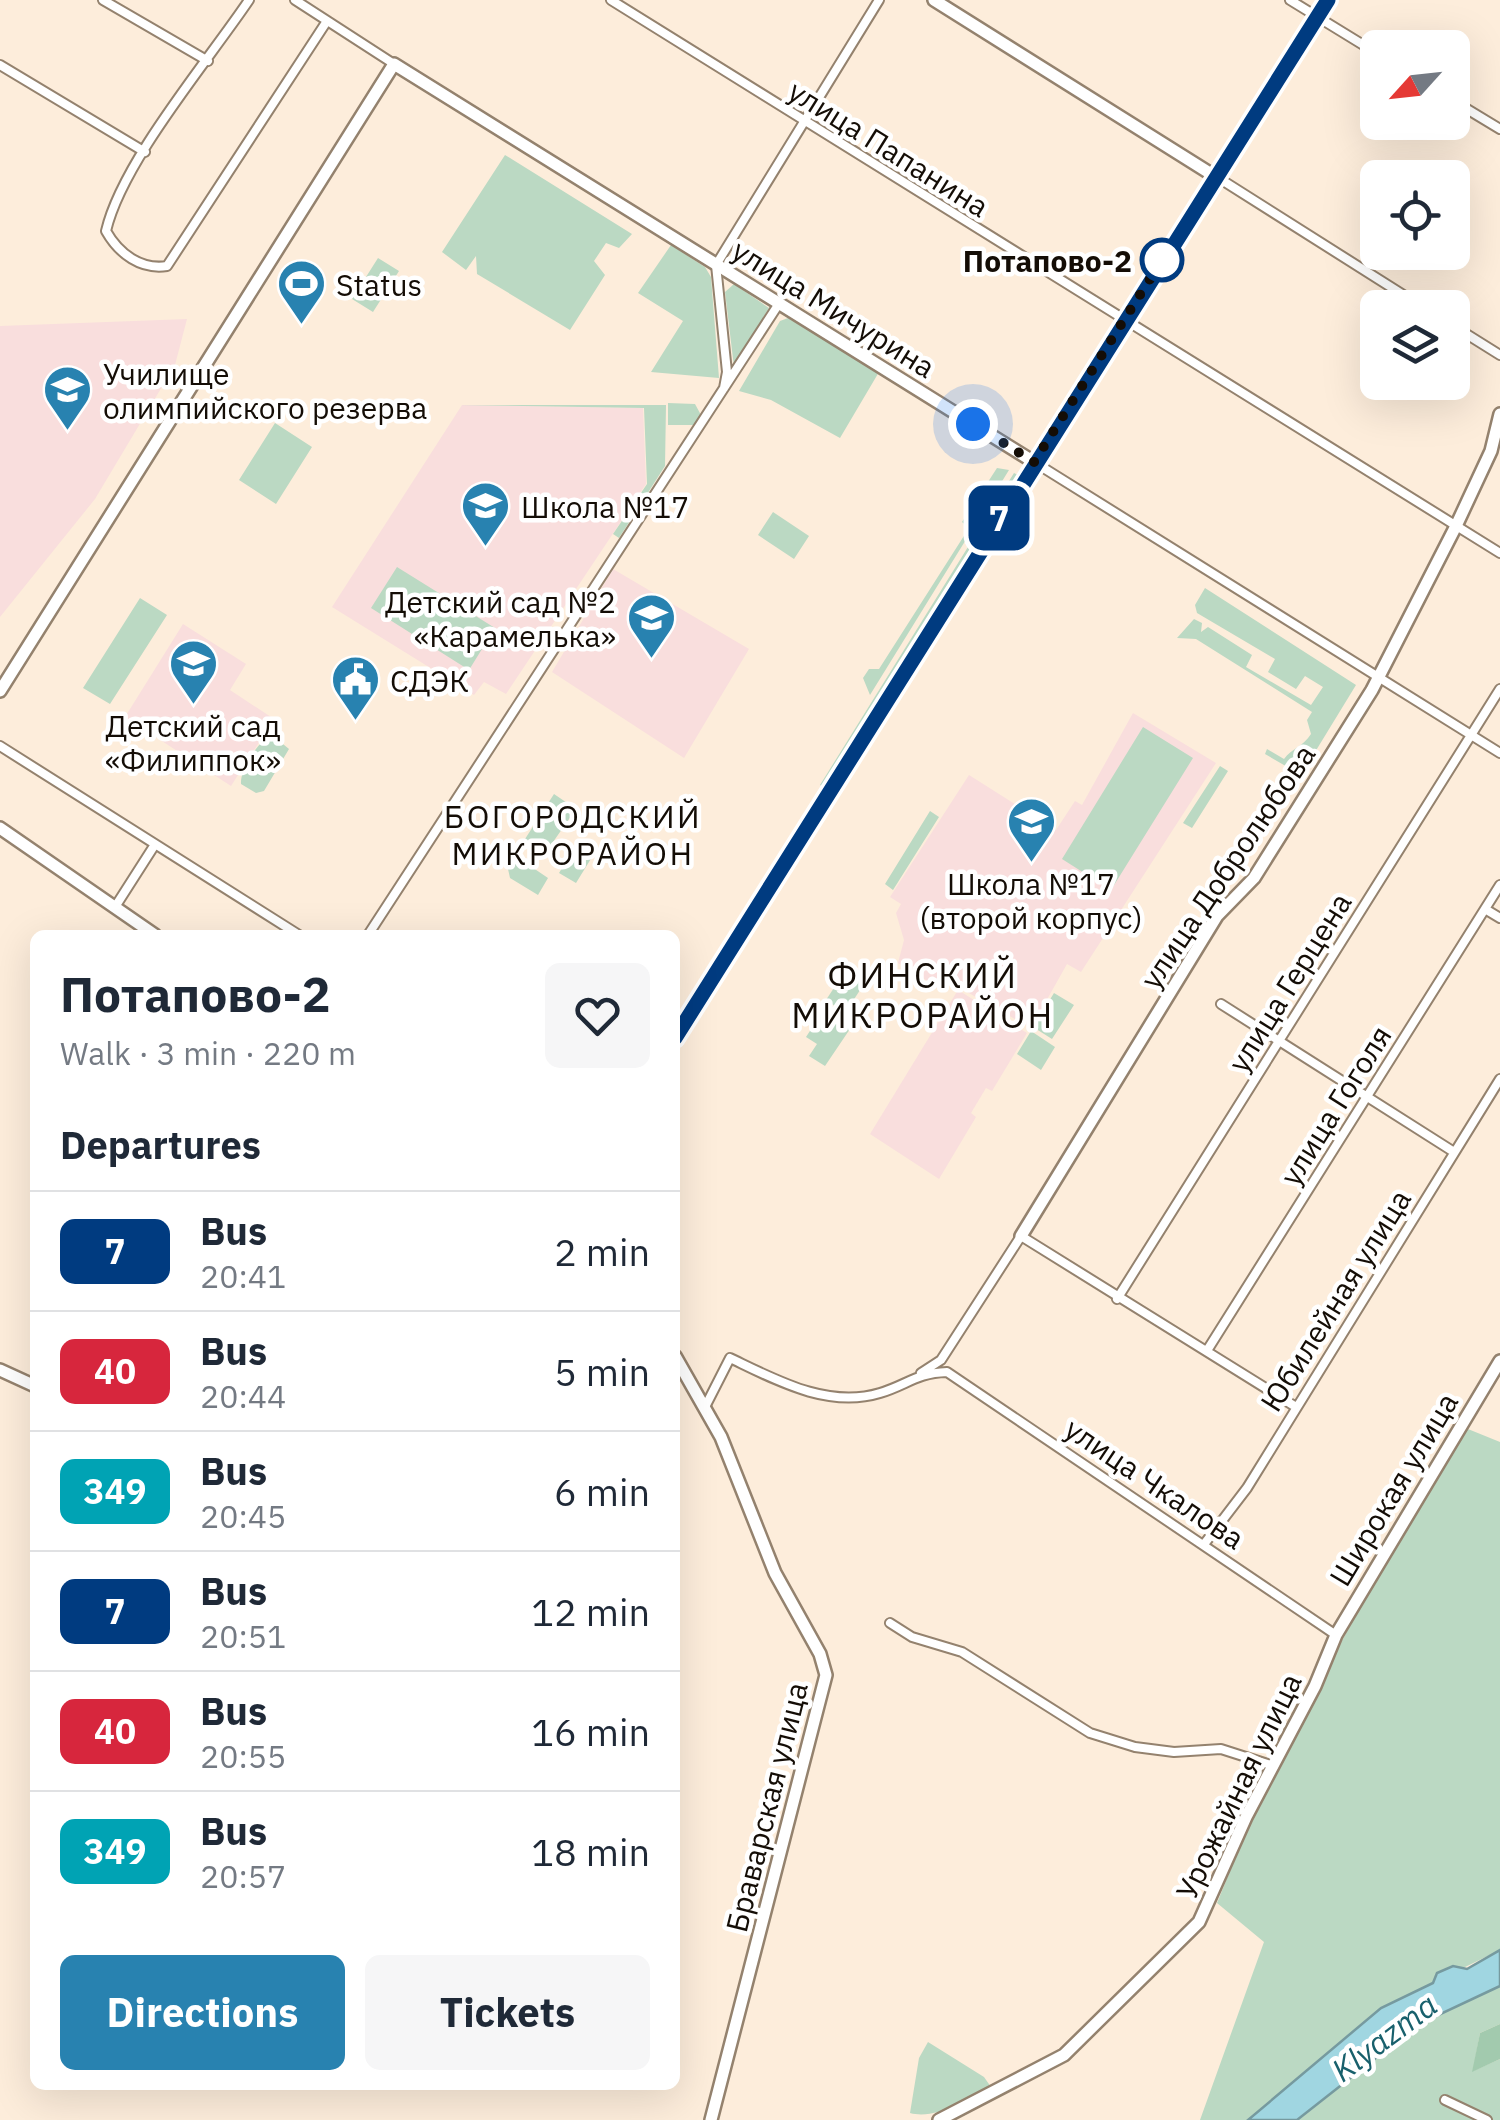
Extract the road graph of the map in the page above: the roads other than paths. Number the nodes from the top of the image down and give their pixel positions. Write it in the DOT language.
graph roads {
  1 [pos="103,0"];
  2 [pos="249,0"];
  3 [pos="296,0"];
  4 [pos="611,0"];
  5 [pos="879,0"];
  6 [pos="934,0"];
  7 [pos="1290,0"];
  8 [pos="1328,0"];
  9 [pos="1317,18"];
  10 [pos="328,21"];
  11 [pos="1360,43"];
  12 [pos="208,61"];
  13 [pos="394,64"];
  14 [pos="0,65"];
  15 [pos="1470,111"];
  16 [pos="803,122"];
  17 [pos="1500,129"];
  18 [pos="145,152"];
  19 [pos="1216,176"];
  20 [pos="716,265"];
  21 [pos="1396,290"];
  22 [pos="780,302"];
  23 [pos="1125,320"];
  24 [pos="1470,336"];
  25 [pos="1500,355"];
  26 [pos="722,395"];
  27 [pos="1500,414"];
  28 [pos="1495,451"];
  29 [pos="1034,462"];
  30 [pos="1456,526"];
  31 [pos="1500,553"];
  32 [pos="1379,678"];
  33 [pos="1500,690"];
  34 [pos="0,691"];
  35 [pos="1471,735"];
  36 [pos="0,746"];
  37 [pos="1500,753"];
  38 [pos="0,828"];
  39 [pos="154,846"];
  40 [pos="1500,885"];
  41 [pos="115,907"];
  42 [pos="1485,909"];
  43 [pos="1500,918"];
  44 [pos="148,930"];
  45 [pos="290,930"];
  46 [pos="371,930"];
  47 [pos="1221,1004"];
  48 [pos="680,1030"];
  49 [pos="1279,1041"];
  50 [pos="1500,1079"];
  51 [pos="1368,1097"];
  52 [pos="1454,1152"];
  53 [pos="1020,1236"];
  54 [pos="1116,1299"];
  55 [pos="1208,1349"];
  56 [pos="1500,1361"];
  57 [pos="680,1364"];
  58 [pos="0,1370"];
  59 [pos="921,1373"];
  60 [pos="30,1384"];
  61 [pos="705,1407"];
  62 [pos="1296,1407"];
  63 [pos="1206,1543"];
  64 [pos="890,1623"];
  65 [pos="1334,1639"];
  66 [pos="1274,1766"];
  67 [pos="1445,2100"];
  68 [pos="711,2120"];
  69 [pos="939,2120"];
  70 [pos="1487,2120"];
  1 -- 12 [label="street"];
  2 -- 12 [label="street"];
  3 -- 10 [label="street, улица Мичурина"];
  4 -- 16 [label="street, улица Папанина"];
  5 -- 16 [label="street"];
  6 -- 19 [label="street"];
  7 -- 9 [label="street"];
  8 -- 9 [label="street"];
  9 -- 11 [label="street"];
  9 -- 19 [label="street"];
  10 -- 13 [label="street, улица Мичурина"];
  10 -- 18 [label="street"];
  12 -- 18 [label="street"];
  13 -- 20 [label="street, улица Мичурина"];
  13 -- 34 [label="street"];
  14 -- 18 [label="street"];
  15 -- 17 [label="street"];
  16 -- 20 [label="street"];
  16 -- 23 [label="street, улица Папанина"];
  19 -- 21 [label="street"];
  19 -- 23 [label="street"];
  20 -- 22 [label="street, улица Мичурина"];
  20 -- 26 [label="street"];
  22 -- 26 [label="street"];
  22 -- 29 [label="street, улица Мичурина"];
  23 -- 29 [label="street"];
  23 -- 30 [label="street, улица Папанина"];
  24 -- 25 [label="street"];
  26 -- 46 [label="street"];
  27 -- 28 [label="street, улица Добролюбова"];
  28 -- 30 [label="street, улица Добролюбова"];
  29 -- 32 [label="street, улица Мичурина"];
  29 -- 48 [label="street"];
  30 -- 31 [label="street, улица Папанина"];
  30 -- 32 [label="street, улица Добролюбова"];
  32 -- 35 [label="street, улица Мичурина"];
  32 -- 53 [label="street, улица Добролюбова"];
  33 -- 35 [label="street, улица Герцена"];
  35 -- 37 [label="street, улица Мичурина"];
  35 -- 49 [label="street, улица Герцена"];
  36 -- 39 [label="street"];
  38 -- 41 [label="street"];
  39 -- 41 [label="street"];
  39 -- 45 [label="street"];
  40 -- 42 [label="street, улица Гоголя"];
  41 -- 44 [label="street"];
  42 -- 43 [label="street"];
  42 -- 51 [label="street, улица Гоголя"];
  47 -- 49 [label="street"];
  49 -- 51 [label="street"];
  49 -- 54 [label="street, улица Герцена"];
  50 -- 52 [label="street, Юбилейная улица"];
  51 -- 52 [label="street"];
  51 -- 55 [label="street, улица Гоголя"];
  52 -- 62 [label="street, Юбилейная улица"];
  53 -- 54 [label="street"];
  53 -- 59 [label="street, улица Добролюбова"];
  54 -- 55 [label="street"];
  55 -- 62 [label="street"];
  56 -- 65 [label="street, Широкая улица"];
  57 -- 61 [label="street, Браварская улица"];
  58 -- 60 [label="street"];
  59 -- 61 [label="street"];
  59 -- 63 [label="street, улица Чкалова"];
  61 -- 68 [label="street, Браварская улица"];
  62 -- 63 [label="street, Юбилейная улица"];
  63 -- 65 [label="street, улица Чкалова"];
  64 -- 66 [label="street"];
  65 -- 66 [label="street, Урожайная улица"];
  66 -- 69 [label="street, Урожайная улица"];
  67 -- 70 [label="street"];
}
